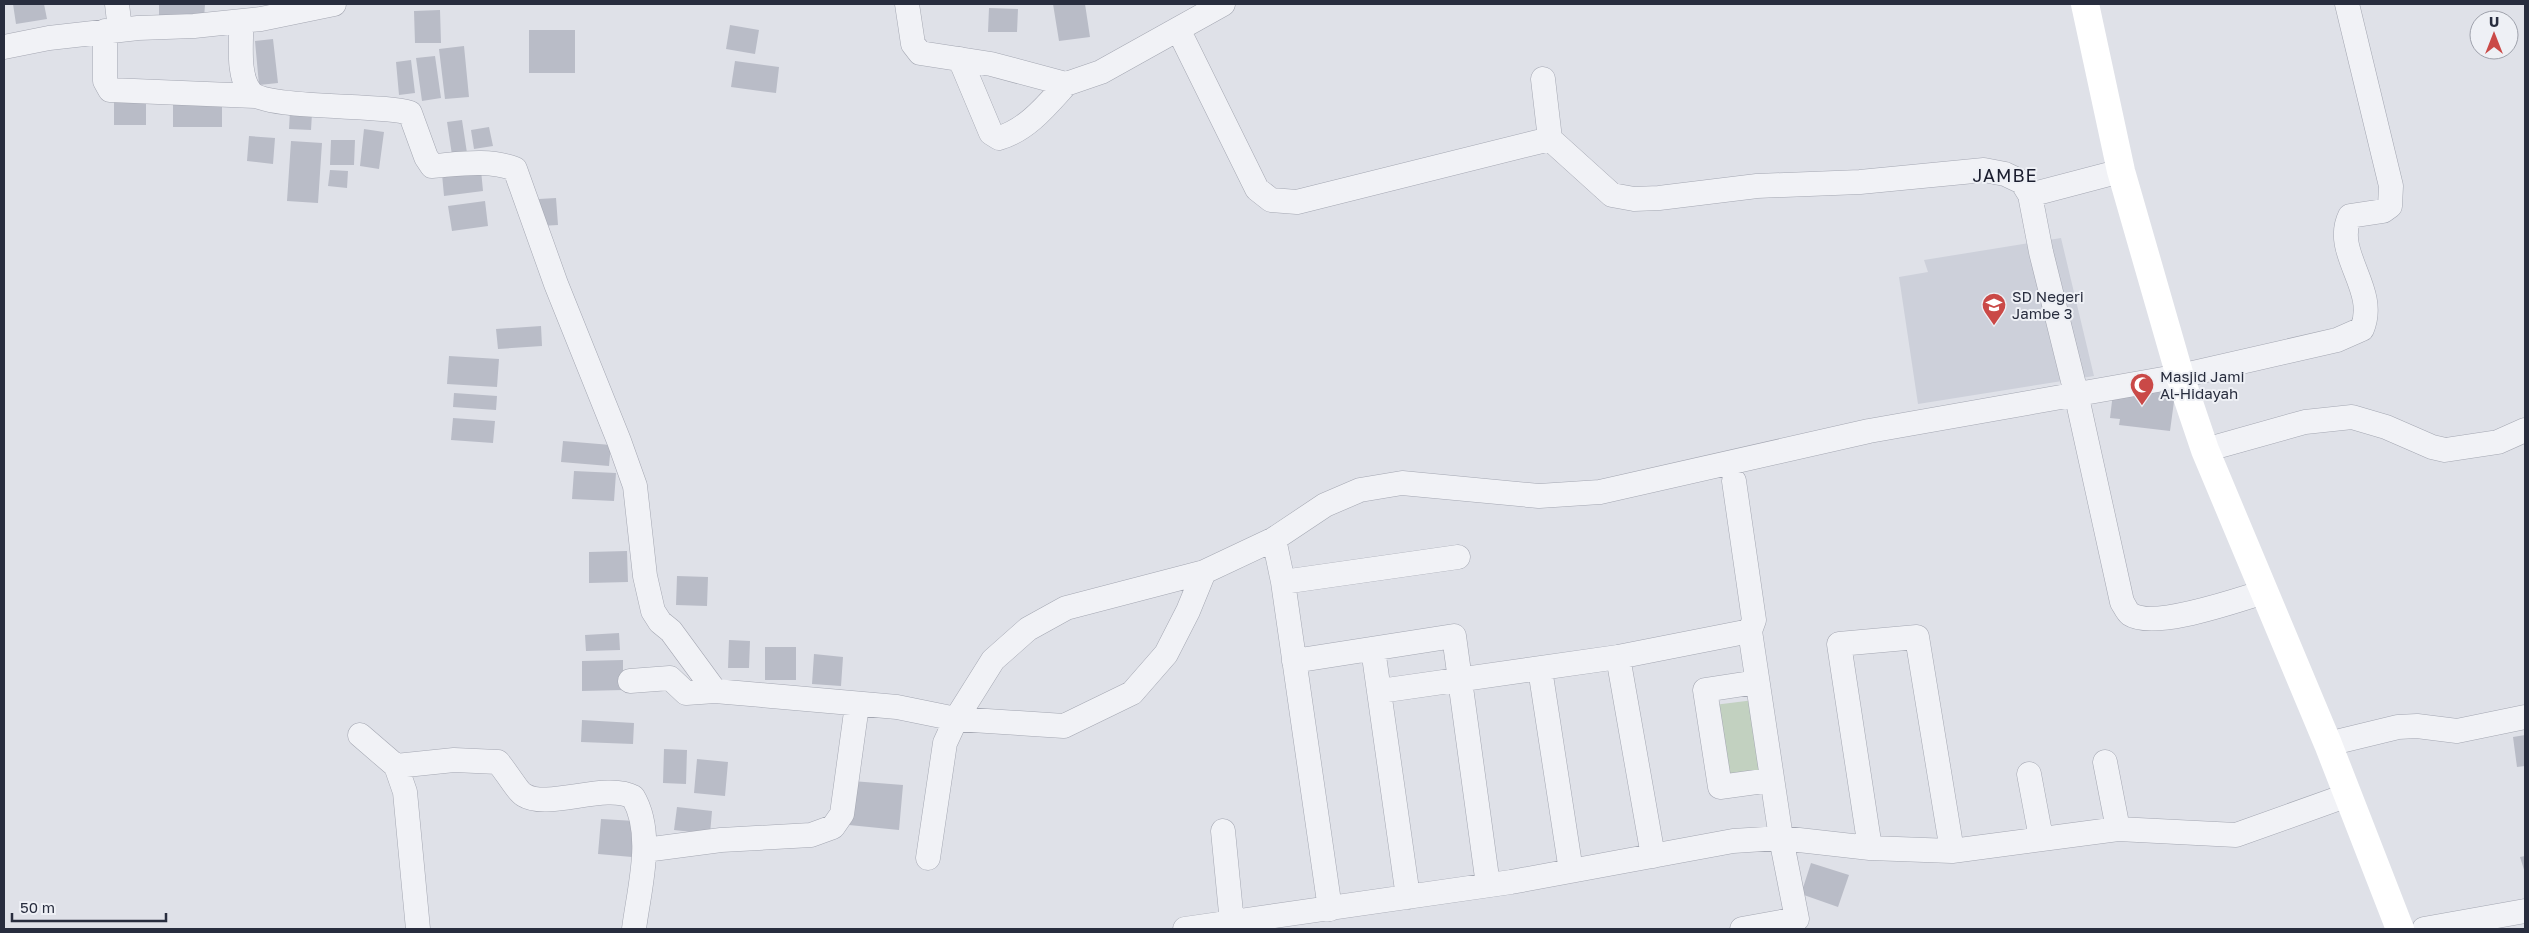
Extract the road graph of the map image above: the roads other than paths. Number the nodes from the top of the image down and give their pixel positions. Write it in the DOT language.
graph roads {
  1 [pos="117,4"];
  2 [pos="907,4"];
  3 [pos="1223,4"];
  4 [pos="2085,4"];
  5 [pos="2347,4"];
  6 [pos="320,5"];
  7 [pos="241,22"];
  8 [pos="1178,29"];
  9 [pos="113,31"];
  10 [pos="4,47"];
  11 [pos="960,59"];
  12 [pos="1543,79"];
  13 [pos="1066,84"];
  14 [pos="255,96"];
  15 [pos="1550,139"];
  16 [pos="2121,171"];
  17 [pos="2030,195"];
  18 [pos="2180,376"];
  19 [pos="2076,394"];
  20 [pos="2525,430"];
  21 [pos="2205,450"];
  22 [pos="1734,482"];
  23 [pos="1274,539"];
  24 [pos="1458,557"];
  25 [pos="1204,572"];
  26 [pos="1283,582"];
  27 [pos="2264,592"];
  28 [pos="1750,631"];
  29 [pos="1373,649"];
  30 [pos="1618,657"];
  31 [pos="1294,661"];
  32 [pos="1540,669"];
  33 [pos="1460,680"];
  34 [pos="630,681"];
  35 [pos="1757,682"];
  36 [pos="715,691"];
  37 [pos="1380,691"];
  38 [pos="857,705"];
  39 [pos="2525,717"];
  40 [pos="956,719"];
  41 [pos="360,735"];
  42 [pos="2328,744"];
  43 [pos="2104,762"];
  44 [pos="396,766"];
  45 [pos="2029,774"];
  46 [pos="1771,780"];
  47 [pos="2348,795"];
  48 [pos="2118,829"];
  49 [pos="1223,831"];
  50 [pos="1780,838"];
  51 [pos="2041,838"];
  52 [pos="1870,848"];
  53 [pos="645,850"];
  54 [pos="1952,851"];
  55 [pos="1652,856"];
  56 [pos="928,858"];
  57 [pos="1571,871"];
  58 [pos="1488,885"];
  59 [pos="1408,897"];
  60 [pos="1330,909"];
  61 [pos="2525,911"];
  62 [pos="1232,923"];
  63 [pos="418,929"];
  64 [pos="634,929"];
  65 [pos="1186,929"];
  66 [pos="1742,929"];
  67 [pos="2400,929"];
  68 [pos="2424,929"];
  1 -- 9 [label="street"];
  2 -- 11 [label="street"];
  3 -- 8 [label="street"];
  4 -- 16 [label="street"];
  5 -- 18 [label="street"];
  6 -- 7 [label="street"];
  7 -- 9 [label="street"];
  7 -- 14 [label="street"];
  8 -- 13 [label="street"];
  8 -- 15 [label="street"];
  9 -- 10 [label="street"];
  9 -- 14 [label="street"];
  11 -- 13 [label="street"];
  11 -- 13 [label="street"];
  12 -- 15 [label="street"];
  14 -- 36 [label="street"];
  15 -- 17 [label="street"];
  16 -- 17 [label="street"];
  16 -- 18 [label="street"];
  17 -- 19 [label="street"];
  18 -- 19 [label="street"];
  18 -- 21 [label="street"];
  19 -- 23 [label="street"];
  19 -- 27 [label="street"];
  20 -- 21 [label="street"];
  21 -- 27 [label="street"];
  22 -- 28 [label="street"];
  23 -- 25 [label="street"];
  23 -- 26 [label="street"];
  24 -- 26 [label="street"];
  25 -- 40 [label="street"];
  25 -- 40 [label="street"];
  26 -- 31 [label="street"];
  27 -- 42 [label="street"];
  28 -- 30 [label="street"];
  28 -- 35 [label="street"];
  29 -- 31 [label="street"];
  29 -- 33 [label="street"];
  29 -- 37 [label="street"];
  30 -- 32 [label="street"];
  30 -- 55 [label="street"];
  31 -- 60 [label="street"];
  32 -- 33 [label="street"];
  32 -- 57 [label="street"];
  33 -- 37 [label="street"];
  33 -- 58 [label="street"];
  34 -- 36 [label="street"];
  35 -- 46 [label="street"];
  35 -- 46 [label="street"];
  36 -- 38 [label="street"];
  37 -- 59 [label="street"];
  38 -- 40 [label="street"];
  38 -- 53 [label="street"];
  39 -- 42 [label="street"];
  40 -- 56 [label="street"];
  41 -- 44 [label="street"];
  42 -- 47 [label="street"];
  43 -- 48 [label="street"];
  44 -- 53 [label="street"];
  44 -- 63 [label="street"];
  45 -- 51 [label="street"];
  46 -- 50 [label="street"];
  47 -- 48 [label="street"];
  47 -- 67 [label="street"];
  48 -- 51 [label="street"];
  49 -- 62 [label="street"];
  50 -- 52 [label="street"];
  50 -- 55 [label="street"];
  50 -- 66 [label="street"];
  51 -- 54 [label="street"];
  52 -- 54 [label="street"];
  52 -- 54 [label="street"];
  53 -- 64 [label="street"];
  55 -- 57 [label="street"];
  57 -- 58 [label="street"];
  58 -- 59 [label="street"];
  59 -- 60 [label="street"];
  60 -- 62 [label="street"];
  61 -- 68 [label="street"];
  62 -- 65 [label="street"];
}
